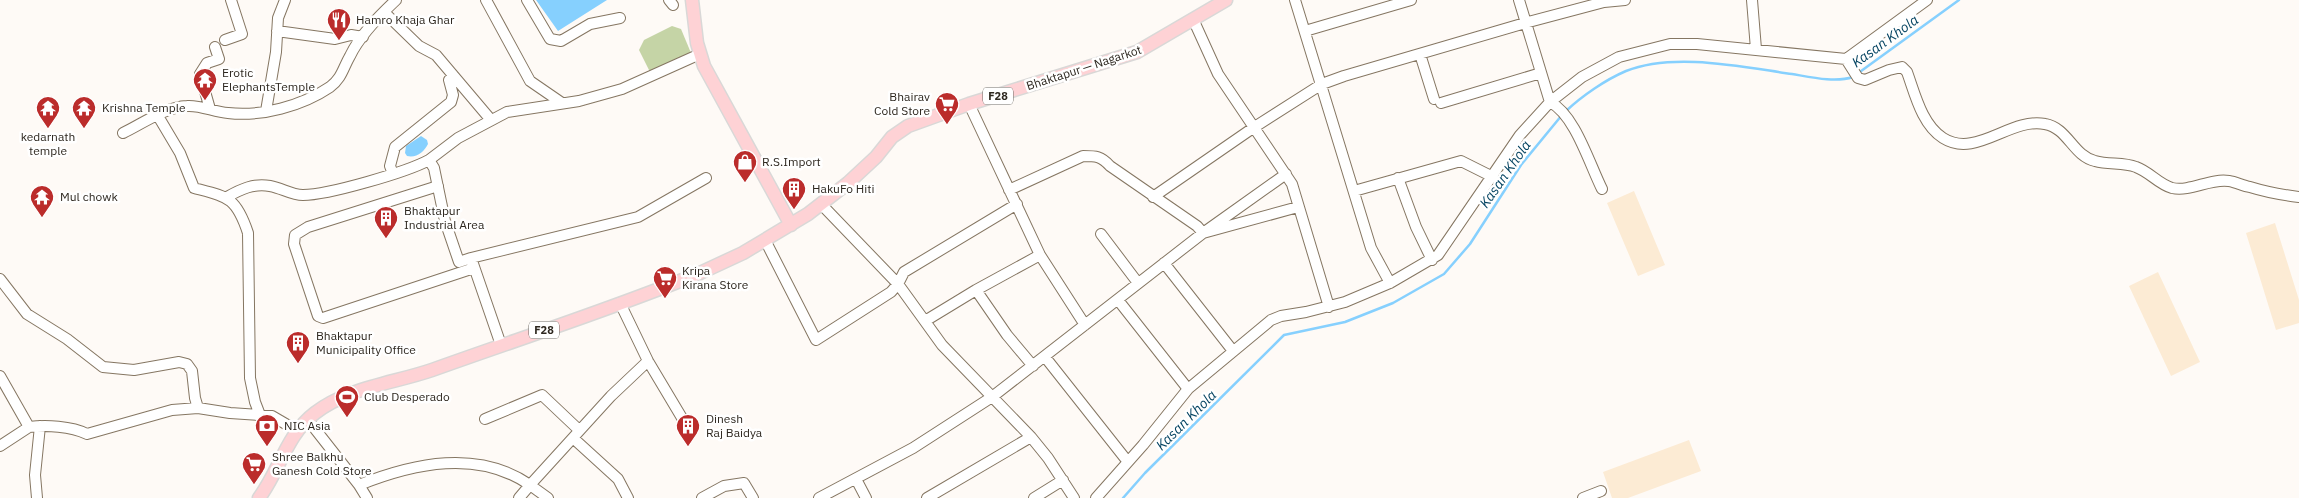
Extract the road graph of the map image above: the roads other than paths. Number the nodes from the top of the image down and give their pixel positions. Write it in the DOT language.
graph roads {
  1 [pos="231,0"];
  2 [pos="285,0"];
  3 [pos="396,0"];
  4 [pos="486,0"];
  5 [pos="526,0"];
  6 [pos="692,0"];
  7 [pos="1226,0"];
  8 [pos="1295,0"];
  9 [pos="1411,0"];
  10 [pos="1519,0"];
  11 [pos="1625,0"];
  12 [pos="1752,0"];
  13 [pos="1927,0"];
  14 [pos="1914,4"];
  15 [pos="384,12"];
  16 [pos="620,18"];
  17 [pos="1193,19"];
  18 [pos="1525,24"];
  19 [pos="277,31"];
  20 [pos="1305,31"];
  21 [pos="363,37"];
  22 [pos="225,40"];
  23 [pos="215,47"];
  24 [pos="1756,49"];
  25 [pos="700,54"];
  26 [pos="1420,54"];
  27 [pos="1846,60"];
  28 [pos="1541,73"];
  29 [pos="453,75"];
  30 [pos="1322,84"];
  31 [pos="562,103"];
  32 [pos="969,104"];
  33 [pos="1554,104"];
  34 [pos="210,109"];
  35 [pos="266,111"];
  36 [pos="158,116"];
  37 [pos="491,120"];
  38 [pos="1253,128"];
  39 [pos="124,133"];
  40 [pos="429,160"];
  41 [pos="392,174"];
  42 [pos="1286,174"];
  43 [pos="1493,177"];
  44 [pos="706,178"];
  45 [pos="1398,178"];
  46 [pos="438,186"];
  47 [pos="1602,189"];
  48 [pos="1009,190"];
  49 [pos="1354,191"];
  50 [pos="227,197"];
  51 [pos="1153,197"];
  52 [pos="2299,197"];
  53 [pos="821,204"];
  54 [pos="1017,204"];
  55 [pos="1298,207"];
  56 [pos="791,225"];
  57 [pos="1203,233"];
  58 [pos="1100,234"];
  59 [pos="765,240"];
  60 [pos="1040,255"];
  61 [pos="1432,260"];
  62 [pos="473,263"];
  63 [pos="1164,263"];
  64 [pos="0,279"];
  65 [pos="1138,283"];
  66 [pos="1390,283"];
  67 [pos="898,284"];
  68 [pos="976,290"];
  69 [pos="1118,300"];
  70 [pos="620,303"];
  71 [pos="1329,307"];
  72 [pos="925,321"];
  73 [pos="1085,325"];
  74 [pos="501,345"];
  75 [pos="1233,351"];
  76 [pos="1045,357"];
  77 [pos="648,361"];
  78 [pos="1033,366"];
  79 [pos="0,376"];
  80 [pos="1188,388"];
  81 [pos="992,397"];
  82 [pos="198,408"];
  83 [pos="260,415"];
  84 [pos="485,419"];
  85 [pos="308,420"];
  86 [pos="40,426"];
  87 [pos="29,427"];
  88 [pos="688,428"];
  89 [pos="296,430"];
  90 [pos="576,434"];
  91 [pos="1031,437"];
  92 [pos="0,446"];
  93 [pos="1128,462"];
  94 [pos="856,478"];
  95 [pos="1063,480"];
  96 [pos="359,485"];
  97 [pos="530,485"];
  98 [pos="1601,491"];
  99 [pos="37,498"];
  100 [pos="259,498"];
  101 [pos="367,498"];
  102 [pos="518,498"];
  103 [pos="548,498"];
  104 [pos="628,498"];
  105 [pos="702,498"];
  106 [pos="753,498"];
  107 [pos="819,498"];
  108 [pos="866,498"];
  109 [pos="927,498"];
  110 [pos="1034,498"];
  111 [pos="1074,498"];
  112 [pos="1096,498"];
  113 [pos="1583,498"];
  1 -- 22 [label="street"];
  2 -- 19 [label="street"];
  3 -- 15 [label="street"];
  4 -- 31 [label="street"];
  5 -- 16 [label="street"];
  6 -- 25 [label="main road"];
  7 -- 17 [label="main road, Bhaktapur — Nagarkot / F28"];
  8 -- 20 [label="street"];
  9 -- 20 [label="street"];
  10 -- 18 [label="street"];
  11 -- 18 [label="street"];
  12 -- 24 [label="street"];
  13 -- 14 [label="street"];
  14 -- 27 [label="street"];
  15 -- 21 [label="street"];
  15 -- 29 [label="street"];
  17 -- 32 [label="main road, Bhaktapur — Nagarkot / F28"];
  17 -- 38 [label="street"];
  18 -- 26 [label="street"];
  18 -- 28 [label="street"];
  19 -- 21 [label="street"];
  19 -- 35 [label="street"];
  20 -- 30 [label="street"];
  21 -- 35 [label="street"];
  23 -- 34 [label="street"];
  24 -- 27 [label="street"];
  24 -- 33 [label="street"];
  25 -- 31 [label="street"];
  25 -- 56 [label="main road"];
  26 -- 28 [label="street"];
  26 -- 30 [label="street"];
  27 -- 52 [label="street"];
  28 -- 33 [label="street"];
  29 -- 37 [label="street"];
  29 -- 41 [label="street"];
  30 -- 38 [label="street"];
  30 -- 49 [label="street"];
  31 -- 37 [label="street"];
  32 -- 48 [label="street"];
  32 -- 53 [label="main road, Bhaktapur — Nagarkot / F28"];
  33 -- 43 [label="street"];
  33 -- 47 [label="street"];
  34 -- 35 [label="street"];
  34 -- 36 [label="street"];
  36 -- 39 [label="street"];
  36 -- 50 [label="street"];
  37 -- 40 [label="street"];
  38 -- 42 [label="street"];
  38 -- 51 [label="street"];
  40 -- 41 [label="street"];
  40 -- 46 [label="street"];
  41 -- 50 [label="street"];
  42 -- 55 [label="street"];
  42 -- 57 [label="street"];
  43 -- 45 [label="street"];
  43 -- 61 [label="street"];
  44 -- 62 [label="street"];
  45 -- 49 [label="street"];
  45 -- 61 [label="street"];
  46 -- 62 [label="street"];
  46 -- 62 [label="street"];
  48 -- 51 [label="street"];
  48 -- 54 [label="street"];
  49 -- 66 [label="street"];
  50 -- 83 [label="street"];
  51 -- 57 [label="street"];
  53 -- 56 [label="main road, Bhaktapur — Nagarkot / F28"];
  53 -- 67 [label="street"];
  54 -- 60 [label="street"];
  54 -- 67 [label="street"];
  55 -- 57 [label="street"];
  55 -- 71 [label="street"];
  56 -- 59 [label="main road, F28"];
  57 -- 63 [label="street"];
  58 -- 65 [label="street"];
  59 -- 67 [label="street"];
  59 -- 70 [label="main road, F28"];
  60 -- 68 [label="street"];
  60 -- 73 [label="street"];
  61 -- 66 [label="street"];
  62 -- 74 [label="street"];
  63 -- 65 [label="street"];
  63 -- 75 [label="street"];
  64 -- 82 [label="street"];
  65 -- 69 [label="street"];
  66 -- 71 [label="street"];
  67 -- 72 [label="street"];
  68 -- 72 [label="street"];
  68 -- 78 [label="street"];
  69 -- 73 [label="street"];
  69 -- 80 [label="street"];
  70 -- 74 [label="main road, F28"];
  70 -- 77 [label="street"];
  71 -- 75 [label="street"];
  72 -- 81 [label="street"];
  73 -- 76 [label="street"];
  74 -- 85 [label="main road, F28"];
  75 -- 80 [label="street"];
  76 -- 78 [label="street"];
  76 -- 93 [label="street"];
  77 -- 88 [label="street"];
  77 -- 90 [label="street"];
  78 -- 81 [label="street"];
  79 -- 87 [label="street"];
  80 -- 93 [label="street"];
  81 -- 91 [label="street"];
  81 -- 94 [label="street"];
  82 -- 83 [label="street"];
  82 -- 86 [label="street"];
  83 -- 89 [label="street"];
  84 -- 90 [label="street"];
  85 -- 89 [label="main road, F28"];
  85 -- 96 [label="street"];
  86 -- 87 [label="street"];
  86 -- 99 [label="street"];
  87 -- 92 [label="street"];
  89 -- 100 [label="main road, F28"];
  90 -- 97 [label="street"];
  90 -- 104 [label="street"];
  91 -- 95 [label="street"];
  91 -- 109 [label="street"];
  93 -- 112 [label="street"];
  94 -- 107 [label="street"];
  94 -- 108 [label="street"];
  95 -- 110 [label="street"];
  95 -- 111 [label="street"];
  96 -- 97 [label="street"];
  96 -- 101 [label="street"];
  97 -- 102 [label="street"];
  97 -- 103 [label="street"];
  98 -- 113 [label="street"];
  105 -- 106 [label="street"];
}
